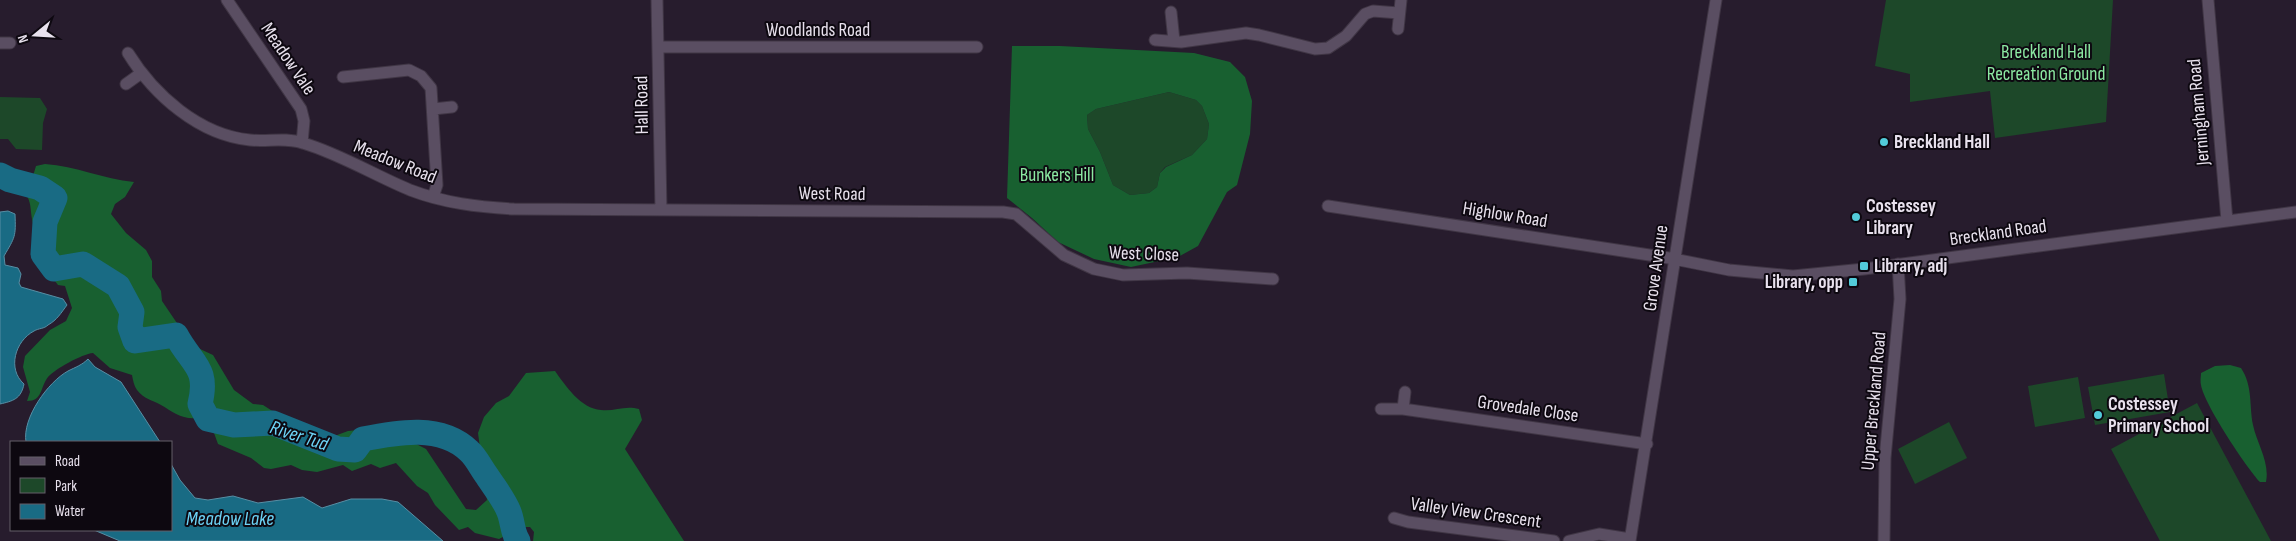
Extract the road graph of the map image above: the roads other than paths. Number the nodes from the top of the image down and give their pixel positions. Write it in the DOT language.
graph roads {
  1 [pos="227,0"];
  2 [pos="657,0"];
  3 [pos="1401,0"];
  4 [pos="1716,0"];
  5 [pos="2208,0"];
  6 [pos="1171,12"];
  7 [pos="1399,13"];
  8 [pos="1398,28"];
  9 [pos="1155,40"];
  10 [pos="1174,41"];
  11 [pos="658,47"];
  12 [pos="977,47"];
  13 [pos="128,53"];
  14 [pos="140,74"];
  15 [pos="343,77"];
  16 [pos="126,84"];
  17 [pos="452,107"];
  18 [pos="433,109"];
  19 [pos="302,143"];
  20 [pos="432,197"];
  21 [pos="1328,206"];
  22 [pos="661,210"];
  23 [pos="1003,212"];
  24 [pos="2296,212"];
  25 [pos="2227,221"];
  26 [pos="1676,260"];
  27 [pos="1898,264"];
  28 [pos="1273,280"];
  29 [pos="1405,392"];
  30 [pos="1381,409"];
  31 [pos="1403,409"];
  32 [pos="1647,444"];
  33 [pos="1394,518"];
  34 [pos="1630,540"];
  35 [pos="1554,541"];
  36 [pos="1569,541"];
  37 [pos="1884,541"];
  1 -- 19 [label="street, Meadow Vale"];
  2 -- 11 [label="street, Hall Road"];
  3 -- 7 [label="street"];
  4 -- 26 [label="street, Grove Avenue"];
  5 -- 25 [label="street, Jerningham Road"];
  6 -- 10 [label="street"];
  7 -- 8 [label="street"];
  7 -- 10 [label="street"];
  9 -- 10 [label="street"];
  11 -- 12 [label="street, Woodlands Road"];
  11 -- 22 [label="street, Hall Road"];
  13 -- 14 [label="street, Meadow Road"];
  14 -- 16 [label="street"];
  14 -- 19 [label="street, Meadow Road"];
  15 -- 18 [label="street"];
  17 -- 18 [label="street"];
  18 -- 20 [label="street"];
  19 -- 20 [label="street, Meadow Road"];
  20 -- 22 [label="street, Meadow Road"];
  21 -- 26 [label="street, Highlow Road"];
  22 -- 23 [label="street, West Road"];
  23 -- 28 [label="street, West Close"];
  24 -- 25 [label="street, Breckland Road"];
  25 -- 27 [label="street, Breckland Road"];
  26 -- 27 [label="street, Breckland Road"];
  26 -- 32 [label="street, Grove Avenue"];
  27 -- 37 [label="street, Upper Breckland Road"];
  29 -- 31 [label="street"];
  30 -- 31 [label="street, Grovedale Close"];
  31 -- 32 [label="street, Grovedale Close"];
  32 -- 34 [label="street, Grove Avenue"];
  33 -- 35 [label="street, Valley View Crescent"];
  34 -- 36 [label="street"];
}
